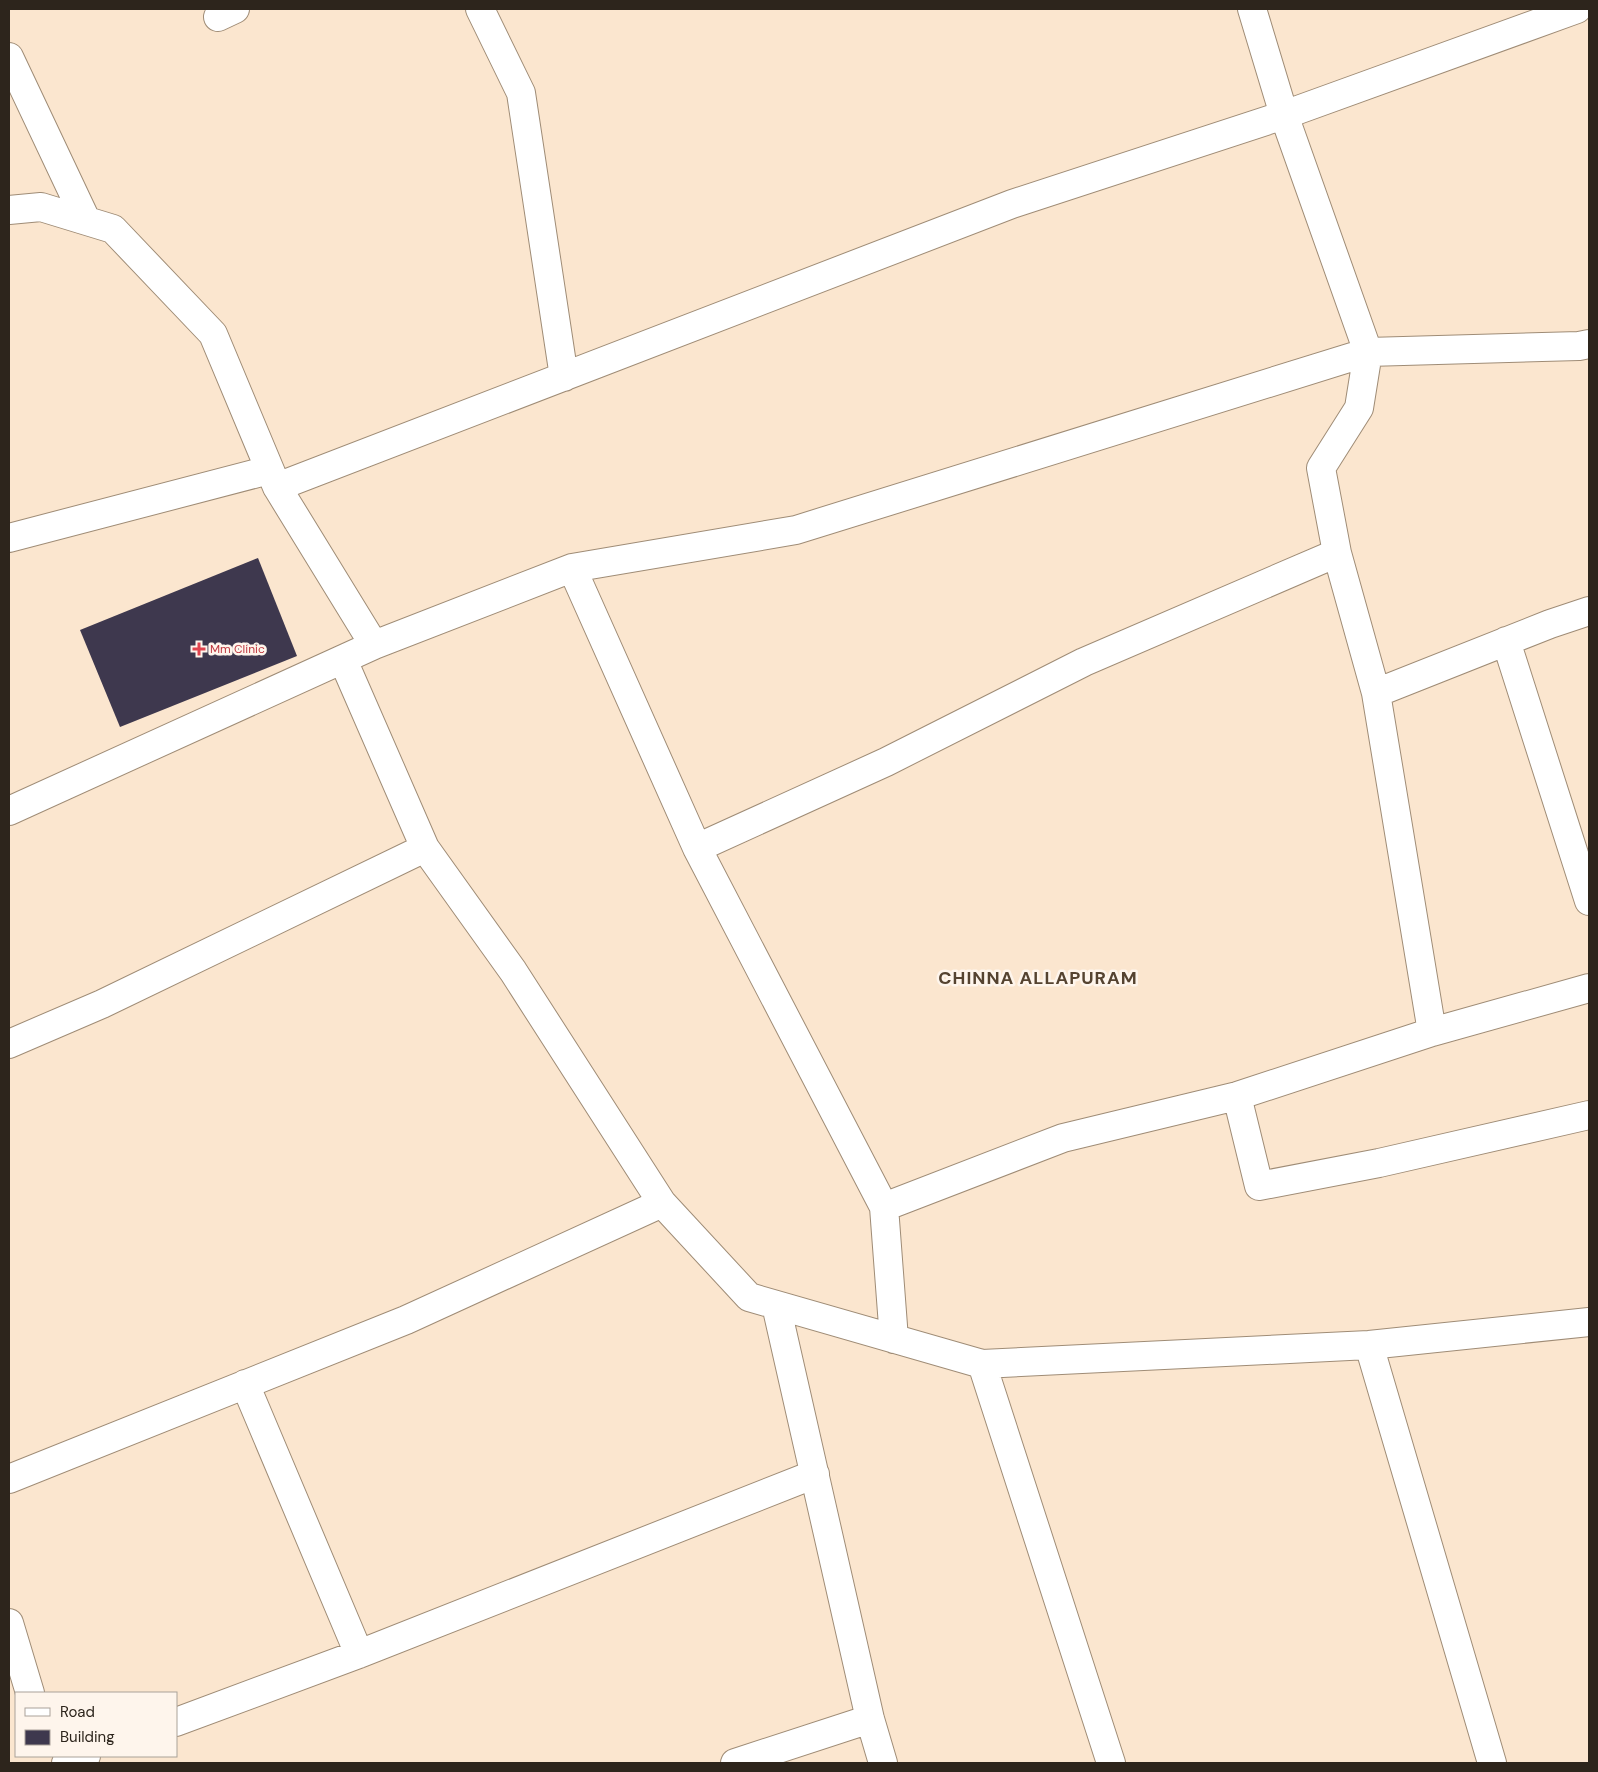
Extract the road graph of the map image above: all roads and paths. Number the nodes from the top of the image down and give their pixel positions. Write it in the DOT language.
graph roads {
  1 [pos="480,9"];
  2 [pos="1252,9"];
  3 [pos="1577,9"];
  4 [pos="9,56"];
  5 [pos="1284,115"];
  6 [pos="9,210"];
  7 [pos="86,220"];
  8 [pos="1589,344"];
  9 [pos="1368,352"];
  10 [pos="564,377"];
  11 [pos="273,478"];
  12 [pos="9,538"];
  13 [pos="1337,553"];
  14 [pos="572,568"];
  15 [pos="1589,611"];
  16 [pos="1506,641"];
  17 [pos="374,645"];
  18 [pos="343,660"];
  19 [pos="1376,693"];
  20 [pos="9,811"];
  21 [pos="425,848"];
  22 [pos="697,848"];
  23 [pos="1589,901"];
  24 [pos="1589,988"];
  25 [pos="1432,1032"];
  26 [pos="9,1044"];
  27 [pos="1237,1096"];
  28 [pos="1589,1115"];
  29 [pos="662,1203"];
  30 [pos="884,1207"];
  31 [pos="776,1305"];
  32 [pos="1589,1322"];
  33 [pos="894,1339"];
  34 [pos="1369,1345"];
  35 [pos="982,1364"];
  36 [pos="245,1384"];
  37 [pos="815,1474"];
  38 [pos="9,1479"];
  39 [pos="10,1632"];
  40 [pos="359,1654"];
  41 [pos="30,1692"];
  42 [pos="870,1719"];
  43 [pos="178,1721"];
  44 [pos="83,1757"];
  45 [pos="66,1763"];
  46 [pos="735,1763"];
  47 [pos="883,1763"];
  48 [pos="1111,1763"];
  49 [pos="1492,1763"];
  1 -- 10 [label="street"];
  2 -- 5 [label="street"];
  3 -- 5 [label="street"];
  4 -- 7 [label="street"];
  5 -- 9 [label="street"];
  5 -- 10 [label="street"];
  6 -- 7 [label="street"];
  7 -- 11 [label="street"];
  8 -- 9 [label="street"];
  9 -- 13 [label="street"];
  9 -- 14 [label="street"];
  10 -- 11 [label="street"];
  11 -- 12 [label="street"];
  11 -- 17 [label="street"];
  13 -- 19 [label="street"];
  13 -- 22 [label="street"];
  14 -- 17 [label="street"];
  14 -- 22 [label="street"];
  15 -- 16 [label="street"];
  16 -- 19 [label="street"];
  16 -- 23 [label="street"];
  17 -- 18 [label="street"];
  18 -- 20 [label="street"];
  18 -- 21 [label="street"];
  19 -- 25 [label="street"];
  21 -- 26 [label="street"];
  21 -- 29 [label="street"];
  22 -- 30 [label="street"];
  24 -- 25 [label="street"];
  25 -- 27 [label="street"];
  27 -- 28 [label="street"];
  27 -- 30 [label="street"];
  29 -- 31 [label="street"];
  29 -- 36 [label="street"];
  30 -- 33 [label="street"];
  31 -- 33 [label="street"];
  31 -- 37 [label="street"];
  32 -- 34 [label="street"];
  33 -- 35 [label="street"];
  34 -- 35 [label="street"];
  34 -- 49 [label="street"];
  35 -- 48 [label="street"];
  36 -- 38 [label="street"];
  36 -- 40 [label="street"];
  37 -- 40 [label="street"];
  37 -- 42 [label="street"];
  39 -- 41 [label="street"];
  40 -- 43 [label="street"];
  42 -- 46 [label="street"];
  42 -- 47 [label="street"];
  44 -- 45 [label="street"];
}
